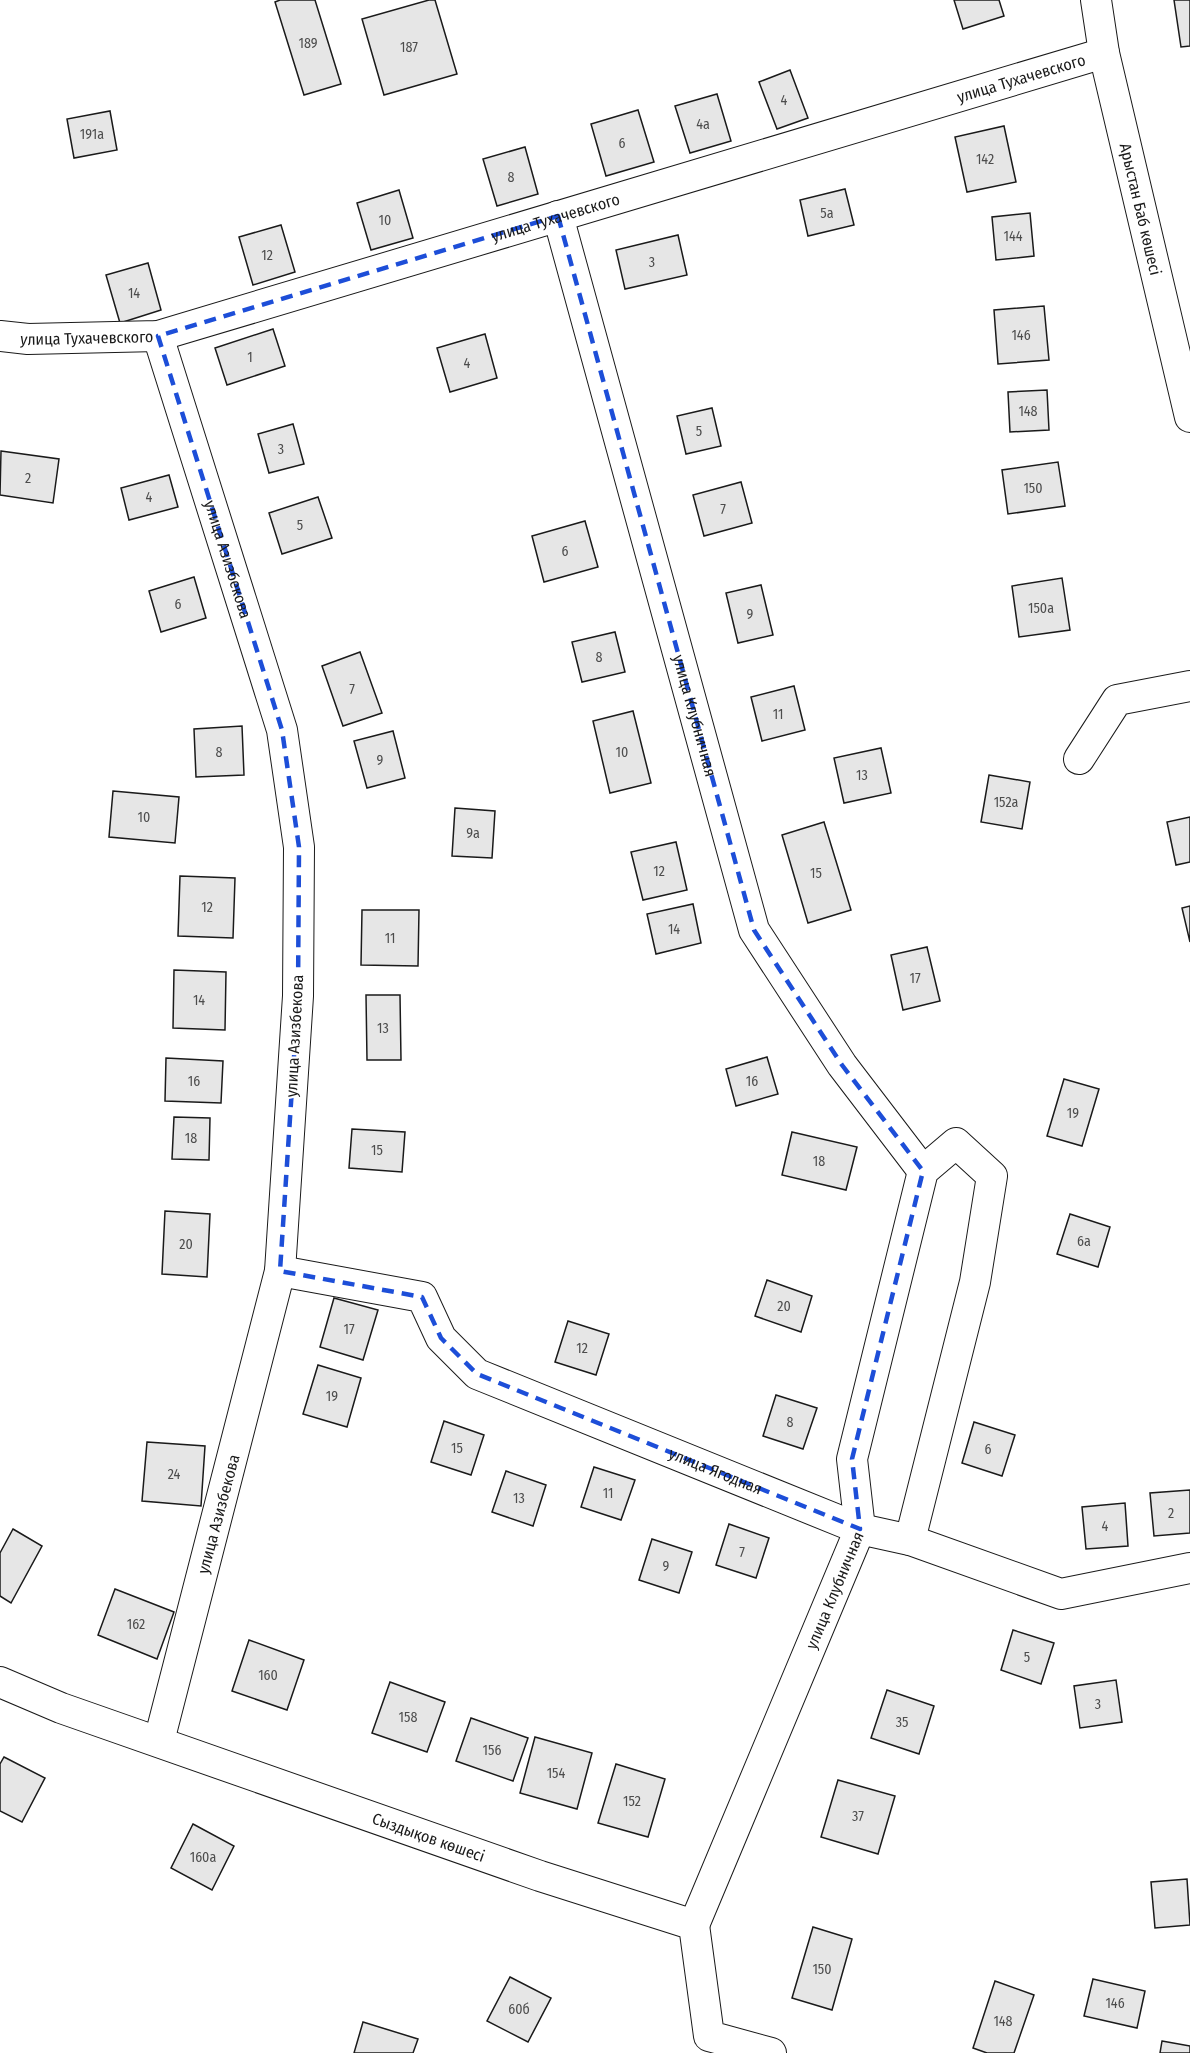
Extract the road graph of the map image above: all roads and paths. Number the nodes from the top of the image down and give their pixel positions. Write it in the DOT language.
graph roads {
  1 [pos="1096,0"];
  2 [pos="1104,53"];
  3 [pos="558,216"];
  4 [pos="0,336"];
  5 [pos="158,336"];
  6 [pos="1190,417"];
  7 [pos="1190,686"];
  8 [pos="1079,759"];
  9 [pos="923,1171"];
  10 [pos="280,1270"];
  11 [pos="860,1528"];
  12 [pos="910,1540"];
  13 [pos="1190,1568"];
  14 [pos="0,1682"];
  15 [pos="159,1741"];
  16 [pos="694,1925"];
  17 [pos="771,2053"];
  1 -- 2 [label="street, Арыстан Баб көшесі"];
  2 -- 3 [label="street, улица Тухачевского"];
  2 -- 6 [label="street, Арыстан Баб көшесі"];
  3 -- 5 [label="street, улица Тухачевского"];
  3 -- 9 [label="street, улица Клубничная"];
  4 -- 5 [label="street, улица Тухачевского"];
  5 -- 10 [label="street, улица Азизбекова"];
  7 -- 8 [label="street"];
  9 -- 11 [label="street, улица Клубничная"];
  9 -- 12 [label="street"];
  10 -- 11 [label="street, улица Ягодная"];
  10 -- 15 [label="street, улица Азизбекова"];
  11 -- 12 [label="street, улица Ягодная"];
  11 -- 16 [label="street, улица Клубничная"];
  12 -- 13 [label="street, улица Ягодная"];
  14 -- 15 [label="street, Сыздықов көшесі"];
  15 -- 16 [label="street, Сыздықов көшесі"];
  16 -- 17 [label="street"];
}
